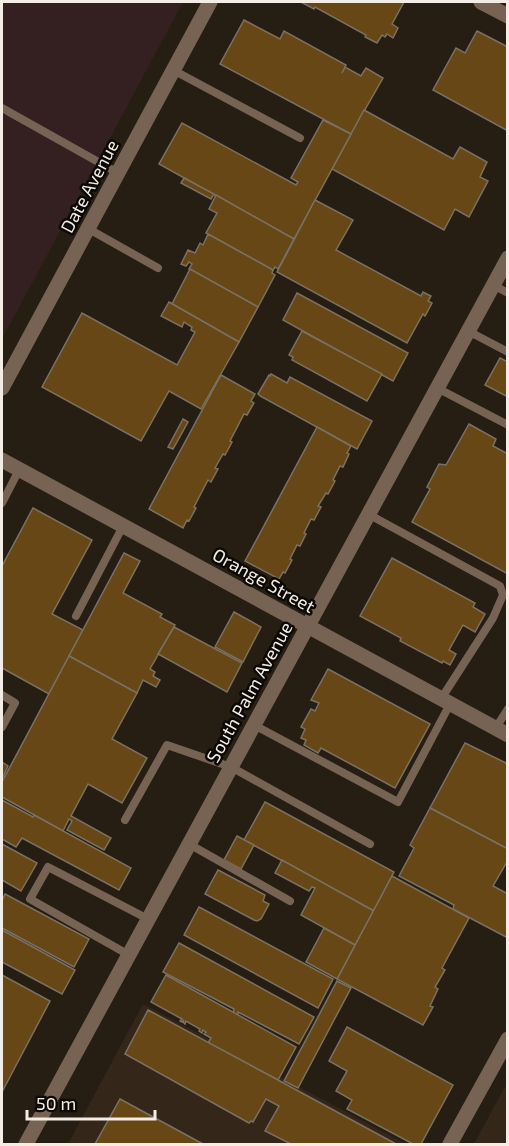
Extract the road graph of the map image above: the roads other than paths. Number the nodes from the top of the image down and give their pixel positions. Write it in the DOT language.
graph roads {
  1 [pos="210,2"];
  2 [pos="481,2"];
  3 [pos="507,16"];
  4 [pos="173,70"];
  5 [pos="2,108"];
  6 [pos="300,138"];
  7 [pos="118,172"];
  8 [pos="87,228"];
  9 [pos="507,258"];
  10 [pos="158,268"];
  11 [pos="493,285"];
  12 [pos="507,293"];
  13 [pos="468,332"];
  14 [pos="507,352"];
  15 [pos="2,388"];
  16 [pos="437,388"];
  17 [pos="507,425"];
  18 [pos="2,460"];
  19 [pos="20,470"];
  20 [pos="2,503"];
  21 [pos="368,514"];
  22 [pos="123,526"];
  23 [pos="76,616"];
  24 [pos="307,626"];
  25 [pos="2,695"];
  26 [pos="446,702"];
  27 [pos="507,709"];
  28 [pos="254,725"];
  29 [pos="2,728"];
  30 [pos="501,732"];
  31 [pos="231,767"];
  32 [pos="125,820"];
  33 [pos="189,844"];
  34 [pos="370,844"];
  35 [pos="290,901"];
  36 [pos="148,919"];
  37 [pos="129,955"];
  38 [pos="507,1039"];
  39 [pos="26,1144"];
  40 [pos="450,1144"];
  1 -- 4 [label="street, Date Avenue"];
  2 -- 3 [label="street"];
  4 -- 6 [label="lane"];
  4 -- 7 [label="street, Date Avenue"];
  5 -- 7 [label="lane"];
  7 -- 8 [label="street, Date Avenue"];
  8 -- 10 [label="lane"];
  8 -- 15 [label="street, Date Avenue"];
  9 -- 11 [label="street, South Palm Avenue"];
  11 -- 12 [label="lane"];
  11 -- 13 [label="street, South Palm Avenue"];
  13 -- 14 [label="lane"];
  13 -- 16 [label="street, South Palm Avenue"];
  16 -- 17 [label="lane"];
  16 -- 21 [label="street, South Palm Avenue"];
  18 -- 19 [label="street, Orange Street"];
  19 -- 20 [label="lane"];
  19 -- 22 [label="street, Orange Street"];
  21 -- 24 [label="street, South Palm Avenue"];
  21 -- 26 [label="lane"];
  22 -- 23 [label="lane"];
  22 -- 24 [label="street, Orange Street"];
  24 -- 26 [label="street, Orange Street"];
  24 -- 28 [label="street, South Palm Avenue"];
  25 -- 29 [label="lane"];
  26 -- 28 [label="lane"];
  26 -- 30 [label="street, Orange Street"];
  27 -- 30 [label="lane"];
  28 -- 31 [label="street, South Palm Avenue"];
  31 -- 32 [label="lane"];
  31 -- 33 [label="street, South Palm Avenue"];
  31 -- 34 [label="lane"];
  33 -- 35 [label="lane"];
  33 -- 36 [label="street, South Palm Avenue"];
  36 -- 37 [label="street, South Palm Avenue"];
  36 -- 37 [label="lane"];
  37 -- 39 [label="street, South Palm Avenue"];
  38 -- 40 [label="street"];
}
